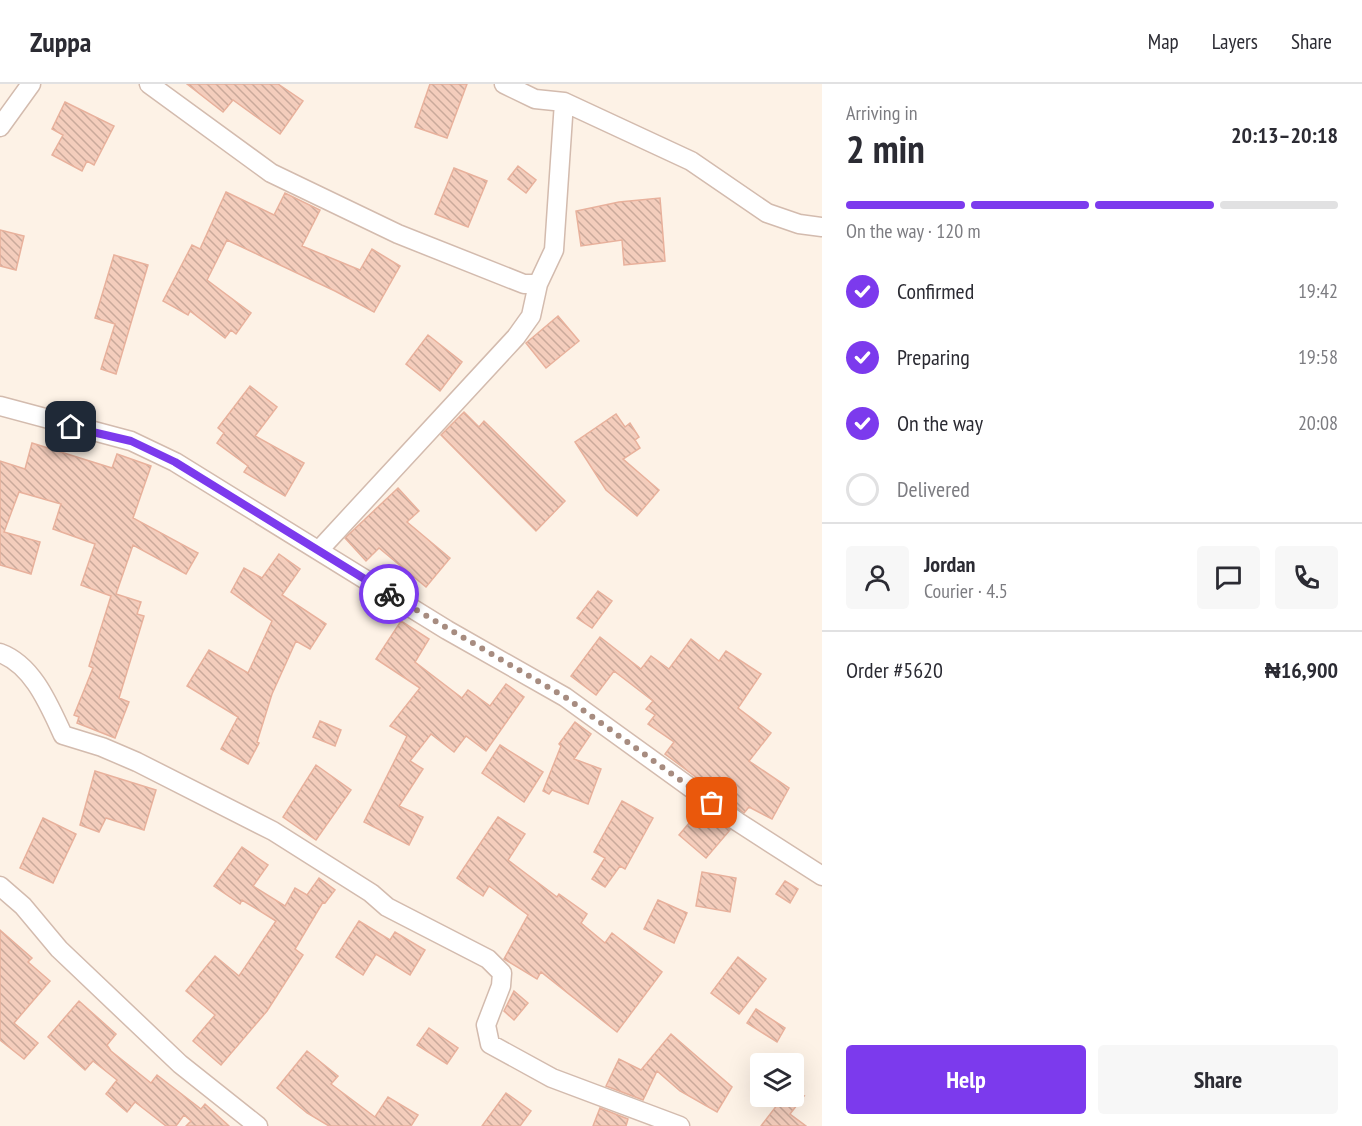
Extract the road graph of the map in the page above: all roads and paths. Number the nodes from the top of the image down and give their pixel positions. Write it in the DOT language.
graph roads {
  1 [pos="31,84"];
  2 [pos="149,84"];
  3 [pos="504,84"];
  4 [pos="564,102"];
  5 [pos="0,127"];
  6 [pos="822,227"];
  7 [pos="538,284"];
  8 [pos="0,406"];
  9 [pos="320,549"];
  10 [pos="0,653"];
  11 [pos="822,876"];
  12 [pos="0,886"];
  13 [pos="258,1126"];
  14 [pos="680,1126"];
  1 -- 5 [label="street"];
  2 -- 7 [label="street"];
  3 -- 4 [label="street"];
  4 -- 6 [label="street"];
  4 -- 7 [label="street"];
  7 -- 9 [label="street"];
  8 -- 9 [label="street"];
  9 -- 11 [label="street"];
  10 -- 14 [label="street"];
  12 -- 13 [label="street"];
}
